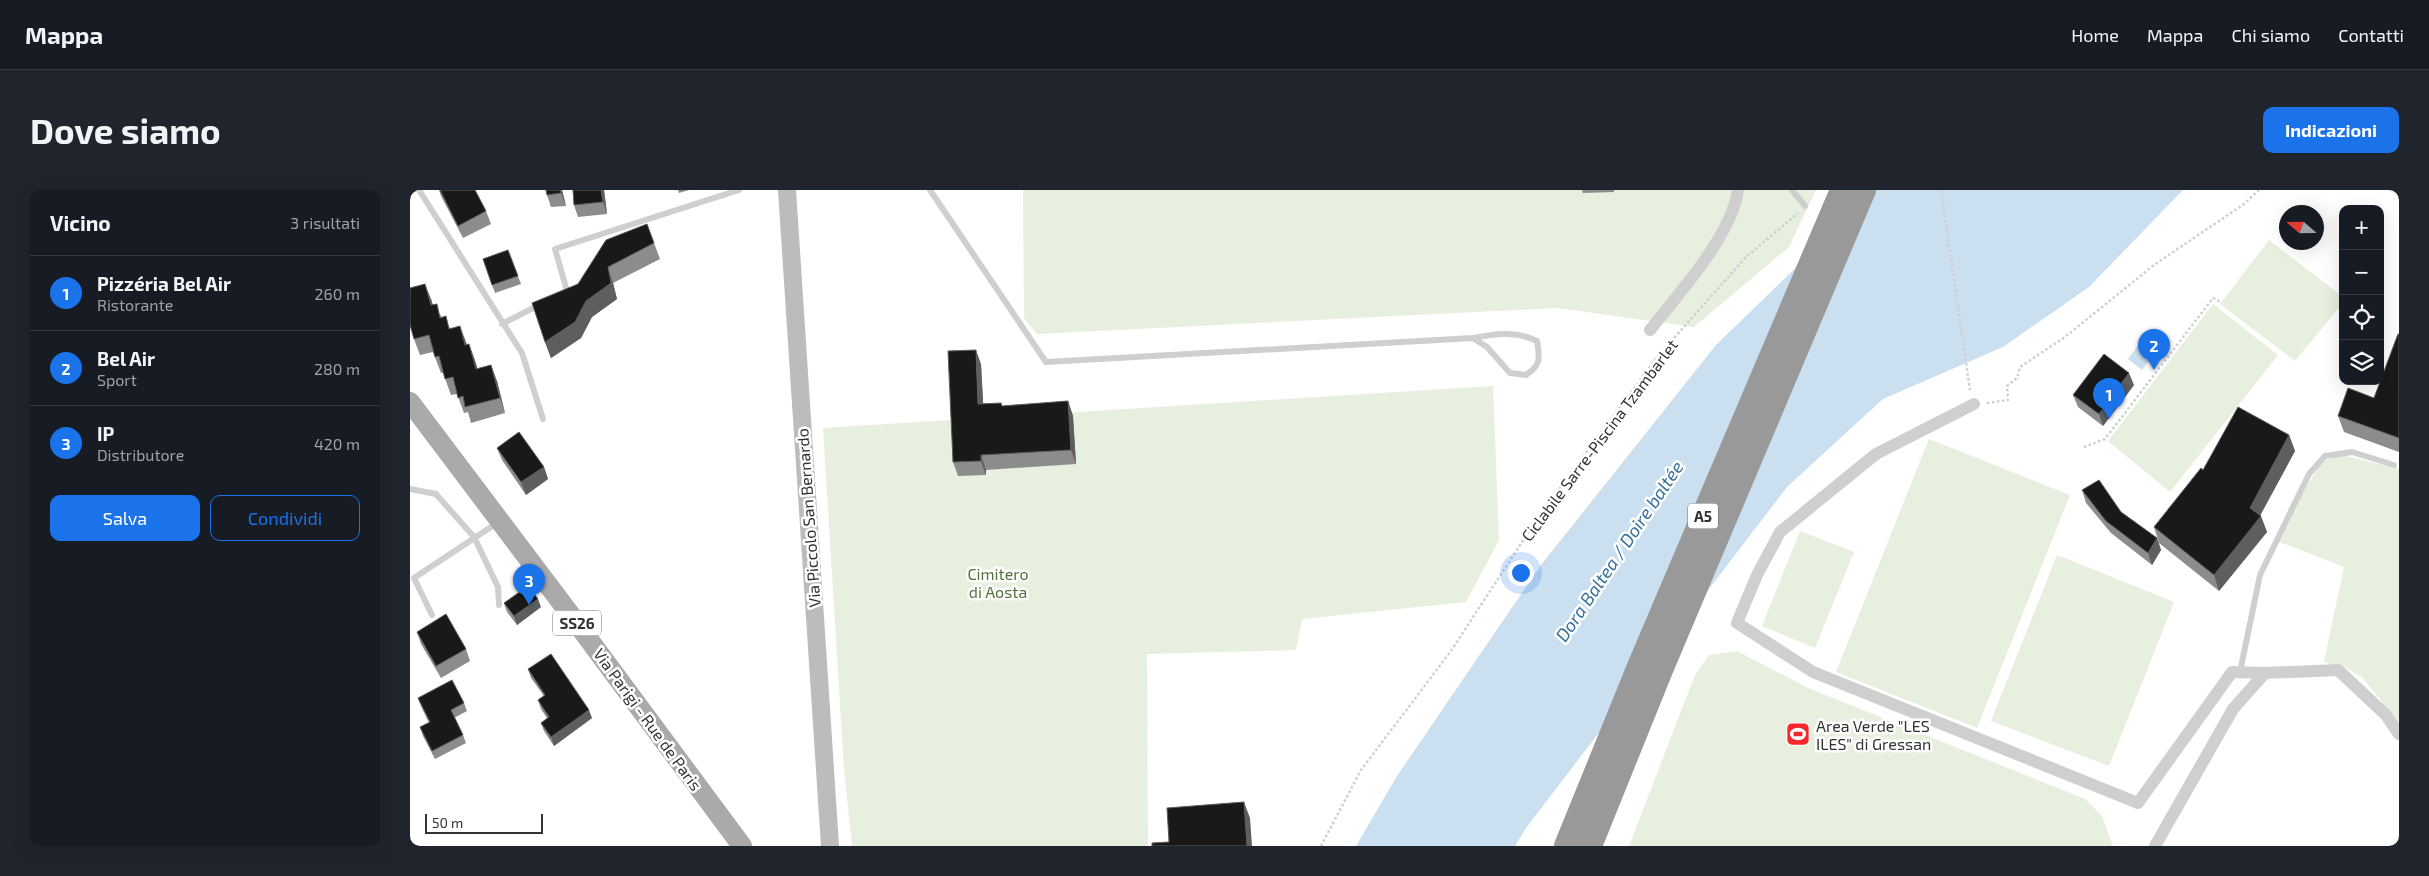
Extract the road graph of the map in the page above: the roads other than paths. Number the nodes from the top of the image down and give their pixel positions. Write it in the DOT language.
graph roads {
  1 [pos="419,190"];
  2 [pos="739,190"];
  3 [pos="787,190"];
  4 [pos="930,190"];
  5 [pos="1738,190"];
  6 [pos="1792,190"];
  7 [pos="1842,190"];
  8 [pos="1864,190"];
  9 [pos="1805,206"];
  10 [pos="559,295"];
  11 [pos="551,299"];
  12 [pos="502,324"];
  13 [pos="1650,330"];
  14 [pos="1473,338"];
  15 [pos="1972,400"];
  16 [pos="410,402"];
  17 [pos="543,419"];
  18 [pos="2394,465"];
  19 [pos="410,489"];
  20 [pos="500,521"];
  21 [pos="474,537"];
  22 [pos="499,605"];
  23 [pos="432,615"];
  24 [pos="2240,672"];
  25 [pos="2265,673"];
  26 [pos="2399,734"];
  27 [pos="1574,845"];
  28 [pos="742,846"];
  29 [pos="830,846"];
  30 [pos="2156,846"];
  1 -- 12 [label="lane"];
  2 -- 10 [label="lane"];
  3 -- 29 [label="street, Via Piccolo San Bernardo"];
  4 -- 14 [label="lane"];
  5 -- 13 [label="street"];
  6 -- 9 [label="lane"];
  7 -- 27 [label="highway, A5"];
  8 -- 27 [label="highway, A5"];
  11 -- 12 [label="lane"];
  12 -- 17 [label="lane"];
  14 -- 14 [label="lane"];
  15 -- 24 [label="street"];
  16 -- 20 [label="main road, Via Parigi - Rue de Paris / SS26"];
  18 -- 24 [label="lane"];
  19 -- 21 [label="lane"];
  20 -- 21 [label="lane"];
  20 -- 28 [label="main road, Via Parigi - Rue de Paris / SS26"];
  21 -- 22 [label="lane"];
  21 -- 23 [label="lane"];
  24 -- 25 [label="street"];
  25 -- 26 [label="street"];
  25 -- 30 [label="street"];
}
